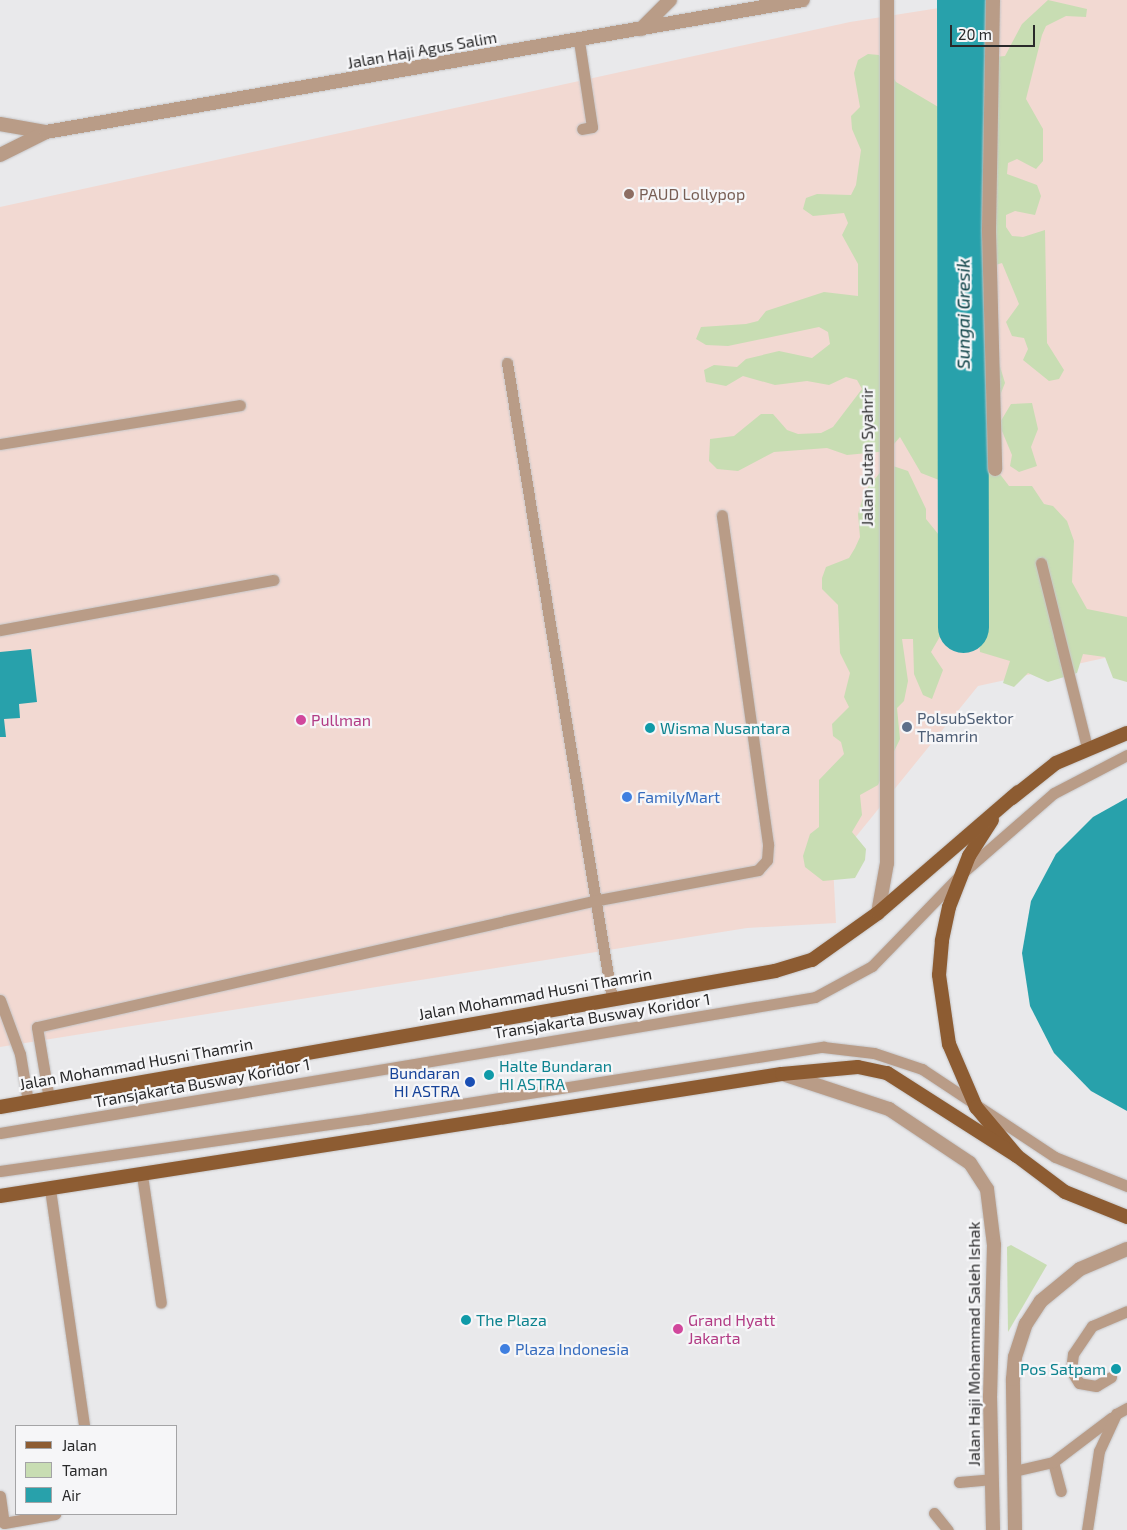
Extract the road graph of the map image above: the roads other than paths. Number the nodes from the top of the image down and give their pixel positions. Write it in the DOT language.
graph roads {
  1 [pos="670,0"];
  2 [pos="803,0"];
  3 [pos="887,0"];
  4 [pos="992,0"];
  5 [pos="641,28"];
  6 [pos="579,41"];
  7 [pos="0,124"];
  8 [pos="582,129"];
  9 [pos="46,132"];
  10 [pos="0,155"];
  11 [pos="507,363"];
  12 [pos="240,405"];
  13 [pos="0,444"];
  14 [pos="995,469"];
  15 [pos="722,515"];
  16 [pos="1041,563"];
  17 [pos="273,580"];
  18 [pos="0,630"];
  19 [pos="1127,733"];
  20 [pos="1087,747"];
  21 [pos="1127,754"];
  22 [pos="1018,792"];
  23 [pos="961,874"];
  24 [pos="593,901"];
  25 [pos="878,913"];
  26 [pos="612,998"];
  27 [pos="0,1000"];
  28 [pos="2,1021"];
  29 [pos="782,1074"];
  30 [pos="49,1099"];
  31 [pos="28,1102"];
  32 [pos="0,1107"];
  33 [pos="976,1107"];
  34 [pos="0,1133"];
  35 [pos="1017,1156"];
  36 [pos="0,1171"];
  37 [pos="142,1175"];
  38 [pos="1127,1186"];
  39 [pos="50,1189"];
  40 [pos="0,1196"];
  41 [pos="1127,1217"];
  42 [pos="1127,1249"];
  43 [pos="161,1303"];
  44 [pos="1127,1311"];
  45 [pos="1111,1377"];
  46 [pos="1127,1408"];
  47 [pos="1116,1414"];
  48 [pos="84,1425"];
  49 [pos="1053,1462"];
  50 [pos="1014,1471"];
  51 [pos="992,1479"];
  52 [pos="959,1482"];
  53 [pos="1061,1491"];
  54 [pos="0,1496"];
  55 [pos="934,1513"];
  56 [pos="50,1515"];
  57 [pos="948,1530"];
  58 [pos="993,1530"];
  59 [pos="1015,1530"];
  60 [pos="1086,1530"];
  1 -- 5 [label="street"];
  2 -- 5 [label="street, Jalan Haji Agus Salim"];
  3 -- 25 [label="street, Jalan Sutan Syahrir"];
  4 -- 14 [label="street"];
  5 -- 6 [label="street, Jalan Haji Agus Salim"];
  6 -- 8 [label="lane"];
  6 -- 9 [label="street, Jalan Haji Agus Salim"];
  7 -- 9 [label="street, Jalan Haji Agus Salim"];
  9 -- 10 [label="street, Jalan Haji Agus Salim"];
  11 -- 24 [label="lane"];
  12 -- 13 [label="lane"];
  15 -- 24 [label="lane"];
  16 -- 20 [label="lane"];
  17 -- 18 [label="lane"];
  19 -- 20 [label="main road"];
  20 -- 22 [label="main road"];
  21 -- 23 [label="lane, Transjakarta Busway Koridor 1"];
  22 -- 23 [label="main road"];
  22 -- 25 [label="main road, Jalan Mohammad Husni Thamrin"];
  23 -- 33 [label="main road"];
  23 -- 34 [label="lane, Transjakarta Busway Koridor 1"];
  24 -- 26 [label="lane"];
  24 -- 30 [label="lane"];
  25 -- 26 [label="main road, Jalan Mohammad Husni Thamrin"];
  26 -- 30 [label="main road, Jalan Mohammad Husni Thamrin"];
  27 -- 28 [label="lane"];
  28 -- 31 [label="lane"];
  29 -- 35 [label="main road"];
  29 -- 37 [label="main road"];
  29 -- 51 [label="street, Jalan Haji Mohammad Saleh Ishak"];
  30 -- 31 [label="main road, Jalan Mohammad Husni Thamrin"];
  31 -- 32 [label="main road, Jalan Mohammad Husni Thamrin"];
  33 -- 35 [label="main road"];
  33 -- 36 [label="lane"];
  33 -- 38 [label="lane"];
  35 -- 41 [label="main road"];
  37 -- 39 [label="main road"];
  37 -- 43 [label="lane"];
  39 -- 40 [label="main road"];
  39 -- 48 [label="lane"];
  42 -- 50 [label="street"];
  44 -- 45 [label="lane"];
  46 -- 47 [label="lane"];
  47 -- 49 [label="lane"];
  47 -- 60 [label="lane"];
  49 -- 50 [label="lane"];
  49 -- 53 [label="lane"];
  50 -- 59 [label="street"];
  51 -- 52 [label="lane"];
  51 -- 58 [label="street, Jalan Haji Mohammad Saleh Ishak"];
  54 -- 56 [label="lane"];
  55 -- 57 [label="lane"];
}
